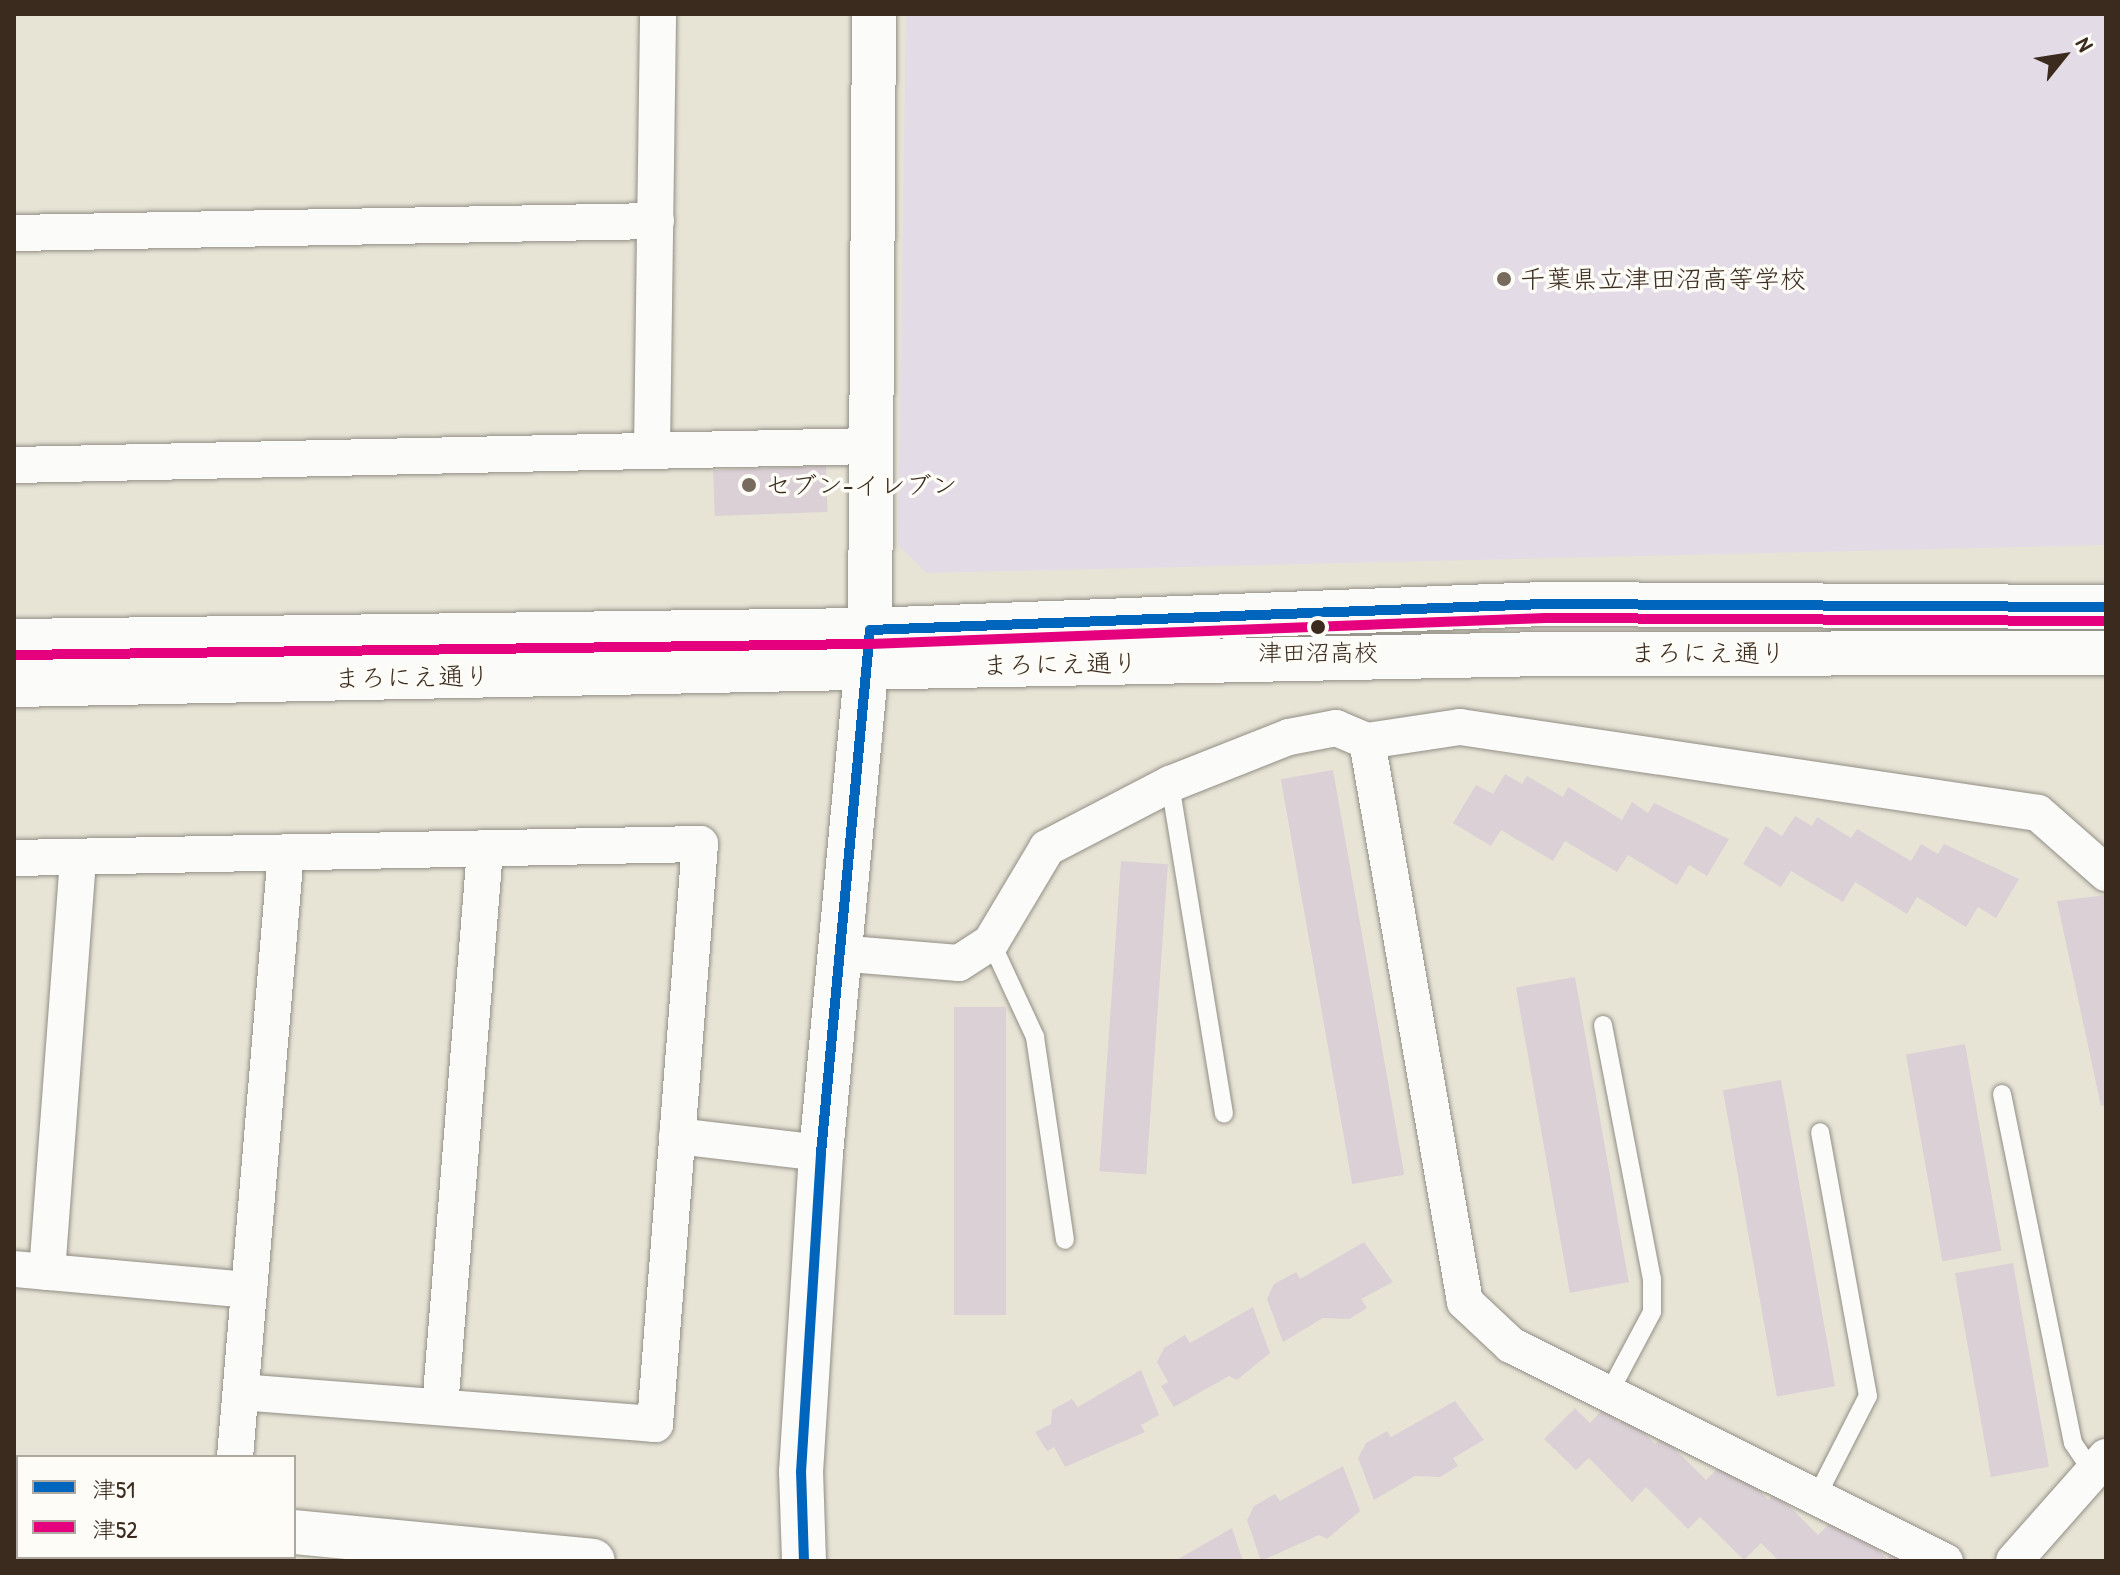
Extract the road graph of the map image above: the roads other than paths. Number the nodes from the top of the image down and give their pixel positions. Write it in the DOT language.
graph roads {
  1 [pos="658,14"];
  2 [pos="874,14"];
  3 [pos="656,221"];
  4 [pos="14,233"];
  5 [pos="870,446"];
  6 [pos="652,449"];
  7 [pos="14,465"];
  8 [pos="2106,607"];
  9 [pos="14,641"];
  10 [pos="867,649"];
  11 [pos="2106,653"];
  12 [pos="14,685"];
  13 [pos="1367,741"];
  14 [pos="1170,784"];
  15 [pos="485,850"];
  16 [pos="286,852"];
  17 [pos="78,857"];
  18 [pos="14,858"];
  19 [pos="2106,873"];
  20 [pos="991,942"];
  21 [pos="837,953"];
  22 [pos="1603,1025"];
  23 [pos="2002,1094"];
  24 [pos="1224,1114"];
  25 [pos="1820,1132"];
  26 [pos="677,1136"];
  27 [pos="821,1153"];
  28 [pos="1065,1240"];
  29 [pos="30,1270"];
  30 [pos="249,1290"];
  31 [pos="241,1392"];
  32 [pos="1609,1393"];
  33 [pos="440,1407"];
  34 [pos="235,1455"];
  35 [pos="2099,1464"];
  36 [pos="1817,1496"];
  37 [pos="296,1532"];
  38 [pos="593,1561"];
  39 [pos="804,1561"];
  40 [pos="1945,1561"];
  41 [pos="2014,1561"];
  1 -- 3 [label="street"];
  2 -- 5 [label="street"];
  3 -- 4 [label="street"];
  3 -- 6 [label="street"];
  5 -- 6 [label="street"];
  5 -- 10 [label="street"];
  6 -- 7 [label="street"];
  8 -- 10 [label="street, まろにえ通り"];
  9 -- 10 [label="street, まろにえ通り"];
  10 -- 11 [label="street, まろにえ通り"];
  10 -- 12 [label="street, まろにえ通り"];
  10 -- 21 [label="street"];
  13 -- 14 [label="street"];
  13 -- 19 [label="street"];
  13 -- 32 [label="street"];
  14 -- 20 [label="street"];
  14 -- 24 [label="lane"];
  15 -- 16 [label="street"];
  15 -- 26 [label="street"];
  15 -- 33 [label="street"];
  16 -- 17 [label="street"];
  16 -- 30 [label="street"];
  17 -- 18 [label="street"];
  17 -- 29 [label="street"];
  20 -- 21 [label="street"];
  20 -- 28 [label="lane"];
  21 -- 27 [label="street"];
  22 -- 32 [label="lane"];
  23 -- 35 [label="lane"];
  25 -- 36 [label="lane"];
  26 -- 27 [label="street"];
  26 -- 33 [label="street"];
  27 -- 39 [label="street"];
  29 -- 30 [label="street"];
  30 -- 31 [label="street"];
  31 -- 33 [label="street"];
  31 -- 34 [label="street"];
  32 -- 36 [label="street"];
  35 -- 41 [label="street"];
  36 -- 40 [label="street"];
  37 -- 38 [label="street"];
}
